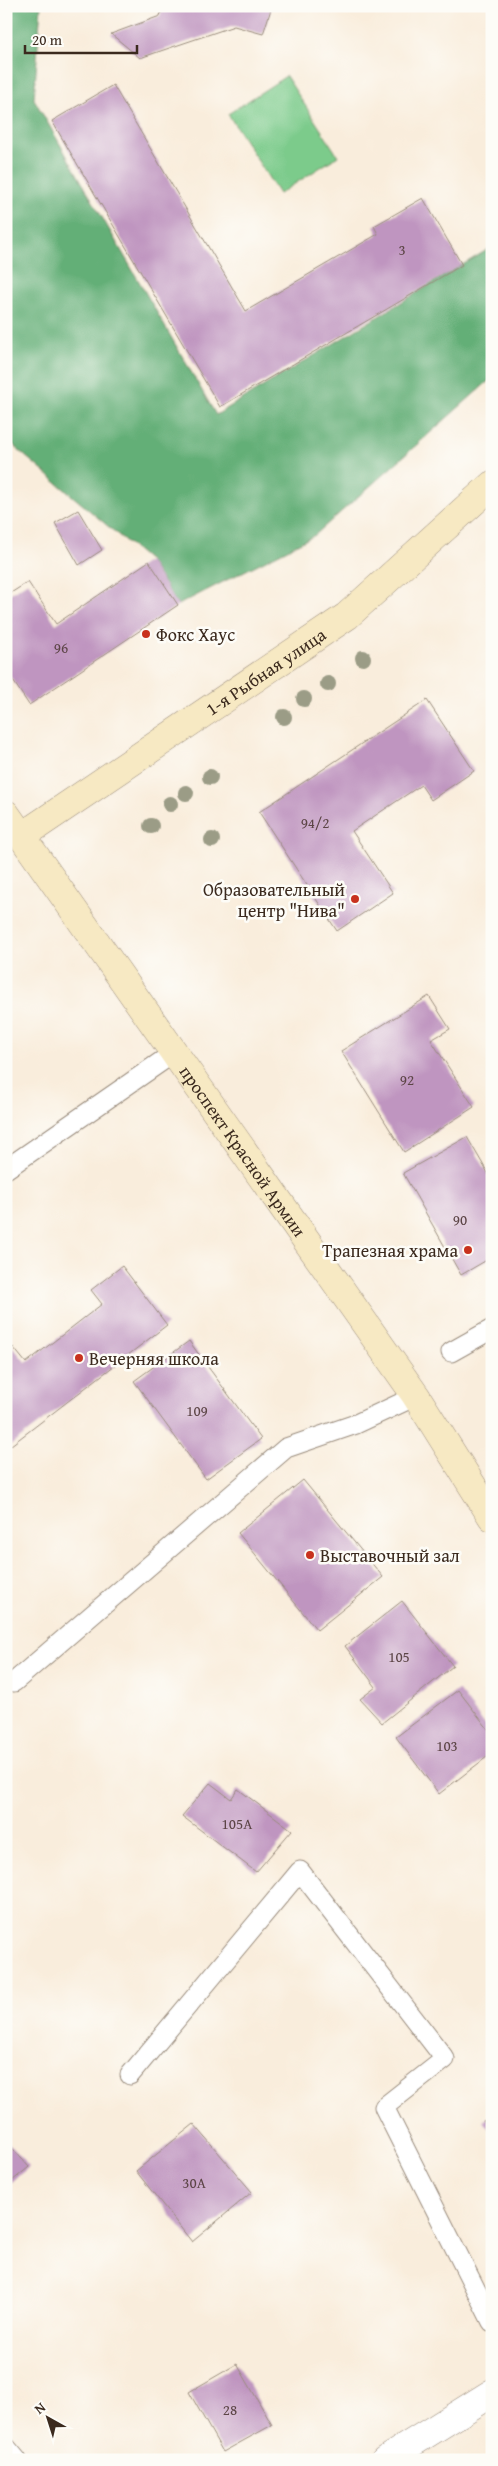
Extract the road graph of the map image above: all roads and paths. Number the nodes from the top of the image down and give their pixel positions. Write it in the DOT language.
graph roads {
  1 [pos="492,485"];
  2 [pos="6,814"];
  3 [pos="22,836"];
  4 [pos="175,1052"];
  5 [pos="6,1169"];
  6 [pos="492,1329"];
  7 [pos="451,1352"];
  8 [pos="416,1396"];
  9 [pos="492,1517"];
  10 [pos="14,1682"];
  11 [pos="130,2075"];
  12 [pos="492,2322"];
  13 [pos="492,2393"];
  14 [pos="6,2448"];
  15 [pos="17,2460"];
  16 [pos="385,2460"];
  1 -- 3 [label="main road, 1-я Рыбная улица"];
  2 -- 3 [label="main road, проспект Красной Армии"];
  3 -- 4 [label="main road, проспект Красной Армии"];
  4 -- 5 [label="lane"];
  4 -- 8 [label="main road, проспект Красной Армии"];
  6 -- 7 [label="lane"];
  8 -- 9 [label="main road, проспект Красной Армии"];
  8 -- 10 [label="lane"];
  11 -- 12 [label="lane"];
  13 -- 16 [label="street"];
  14 -- 15 [label="lane"];
}
